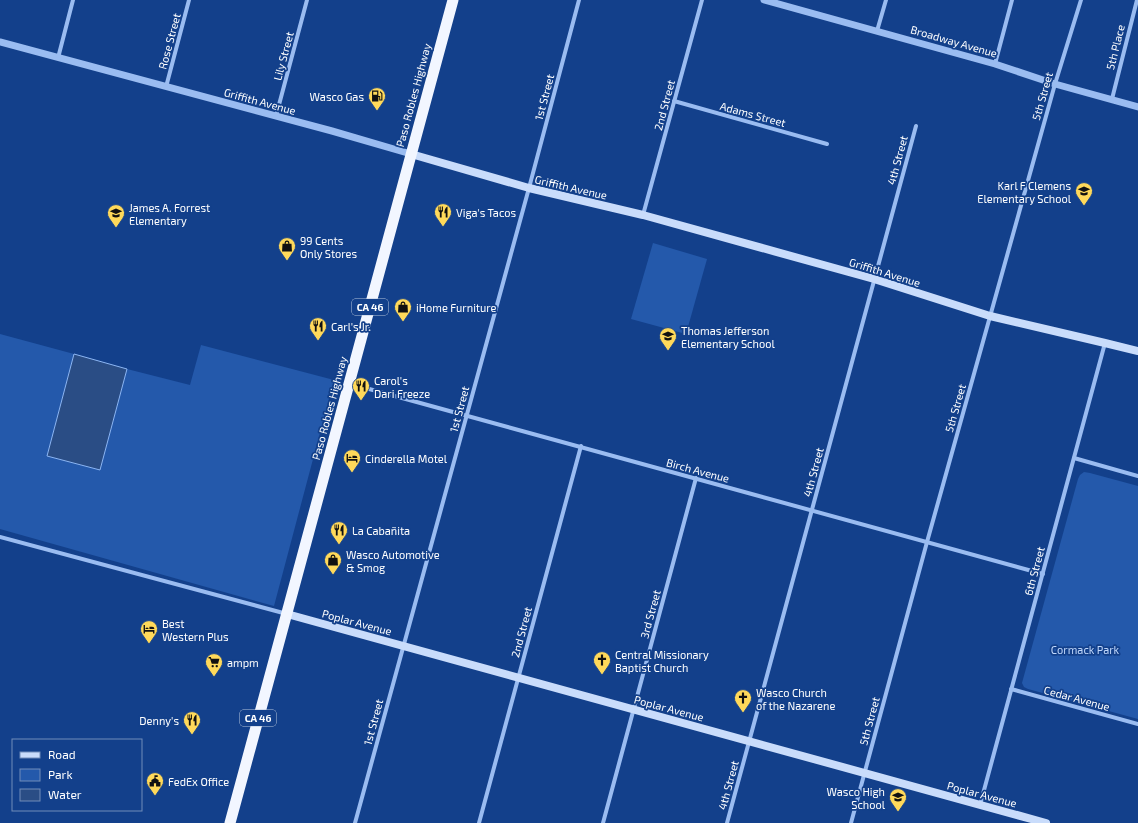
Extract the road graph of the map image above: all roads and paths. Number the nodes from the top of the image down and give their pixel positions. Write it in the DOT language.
graph roads {
  1 [pos="73,0"];
  2 [pos="189,0"];
  3 [pos="307,0"];
  4 [pos="453,0"];
  5 [pos="579,0"];
  6 [pos="702,0"];
  7 [pos="764,0"];
  8 [pos="886,0"];
  9 [pos="1012,0"];
  10 [pos="1081,0"];
  11 [pos="1136,0"];
  12 [pos="877,31"];
  13 [pos="0,42"];
  14 [pos="58,58"];
  15 [pos="995,64"];
  16 [pos="1055,84"];
  17 [pos="166,87"];
  18 [pos="1112,99"];
  19 [pos="674,101"];
  20 [pos="1138,106"];
  21 [pos="276,116"];
  22 [pos="916,126"];
  23 [pos="827,144"];
  24 [pos="411,154"];
  25 [pos="529,188"];
  26 [pos="644,215"];
  27 [pos="874,279"];
  28 [pos="990,316"];
  29 [pos="1105,343"];
  30 [pos="1138,352"];
  31 [pos="349,384"];
  32 [pos="466,417"];
  33 [pos="581,446"];
  34 [pos="1074,458"];
  35 [pos="1138,476"];
  36 [pos="696,478"];
  37 [pos="812,510"];
  38 [pos="0,537"];
  39 [pos="927,542"];
  40 [pos="1043,574"];
  41 [pos="287,614"];
  42 [pos="403,646"];
  43 [pos="518,678"];
  44 [pos="1011,689"];
  45 [pos="634,710"];
  46 [pos="1138,724"];
  47 [pos="749,741"];
  48 [pos="864,773"];
  49 [pos="980,805"];
  50 [pos="230,823"];
  51 [pos="355,823"];
  52 [pos="479,823"];
  53 [pos="603,823"];
  54 [pos="727,823"];
  55 [pos="851,823"];
  56 [pos="1046,823"];
  1 -- 14 [label="street"];
  2 -- 17 [label="street, Rose Street"];
  3 -- 21 [label="street, Lily Street"];
  4 -- 24 [label="highway, Paso Robles Highway / CA 46"];
  5 -- 25 [label="street, 1st Street"];
  6 -- 19 [label="street, 2nd Street"];
  7 -- 12 [label="street, Broadway Avenue"];
  8 -- 12 [label="street"];
  9 -- 15 [label="street"];
  10 -- 16 [label="street, 5th Street"];
  11 -- 18 [label="street, 5th Place"];
  12 -- 15 [label="street, Broadway Avenue"];
  13 -- 14 [label="street, Griffith Avenue"];
  14 -- 17 [label="street, Griffith Avenue"];
  15 -- 16 [label="street, Broadway Avenue"];
  16 -- 18 [label="street, Broadway Avenue"];
  16 -- 28 [label="street, 5th Street"];
  17 -- 21 [label="street, Griffith Avenue"];
  18 -- 20 [label="street, Broadway Avenue"];
  19 -- 23 [label="street, Adams Street"];
  19 -- 26 [label="street, 2nd Street"];
  21 -- 24 [label="street, Griffith Avenue"];
  22 -- 27 [label="street, 4th Street"];
  24 -- 25 [label="main road, Griffith Avenue"];
  24 -- 31 [label="highway, Paso Robles Highway / CA 46"];
  25 -- 26 [label="main road, Griffith Avenue"];
  25 -- 32 [label="street, 1st Street"];
  26 -- 27 [label="main road, Griffith Avenue"];
  27 -- 28 [label="main road, Griffith Avenue"];
  27 -- 37 [label="street, 4th Street"];
  28 -- 29 [label="main road, Griffith Avenue"];
  28 -- 39 [label="street, 5th Street"];
  29 -- 30 [label="main road, Griffith Avenue"];
  29 -- 34 [label="street, 6th Street"];
  31 -- 32 [label="street, Birch Avenue"];
  31 -- 41 [label="highway, Paso Robles Highway / CA 46"];
  32 -- 33 [label="street, Birch Avenue"];
  32 -- 42 [label="street, 1st Street"];
  33 -- 36 [label="street, Birch Avenue"];
  33 -- 43 [label="street, 2nd Street"];
  34 -- 35 [label="street"];
  34 -- 40 [label="street, 6th Street"];
  36 -- 37 [label="street, Birch Avenue"];
  36 -- 45 [label="street, 3rd Street"];
  37 -- 39 [label="street, Birch Avenue"];
  37 -- 47 [label="street, 4th Street"];
  38 -- 41 [label="street"];
  39 -- 40 [label="street, Birch Avenue"];
  39 -- 48 [label="street, 5th Street"];
  40 -- 44 [label="street, 6th Street"];
  41 -- 42 [label="main road, Poplar Avenue"];
  41 -- 50 [label="highway, Paso Robles Highway / CA 46"];
  42 -- 43 [label="main road, Poplar Avenue"];
  42 -- 51 [label="street, 1st Street"];
  43 -- 45 [label="main road, Poplar Avenue"];
  43 -- 52 [label="street, 2nd Street"];
  44 -- 46 [label="street, Cedar Avenue"];
  44 -- 49 [label="street, 6th Street"];
  45 -- 47 [label="main road, Poplar Avenue"];
  45 -- 53 [label="street, 3rd Street"];
  47 -- 48 [label="main road, Poplar Avenue"];
  47 -- 54 [label="street, 4th Street"];
  48 -- 49 [label="main road, Poplar Avenue"];
  48 -- 55 [label="street, 5th Street"];
  49 -- 56 [label="main road, Poplar Avenue"];
}
